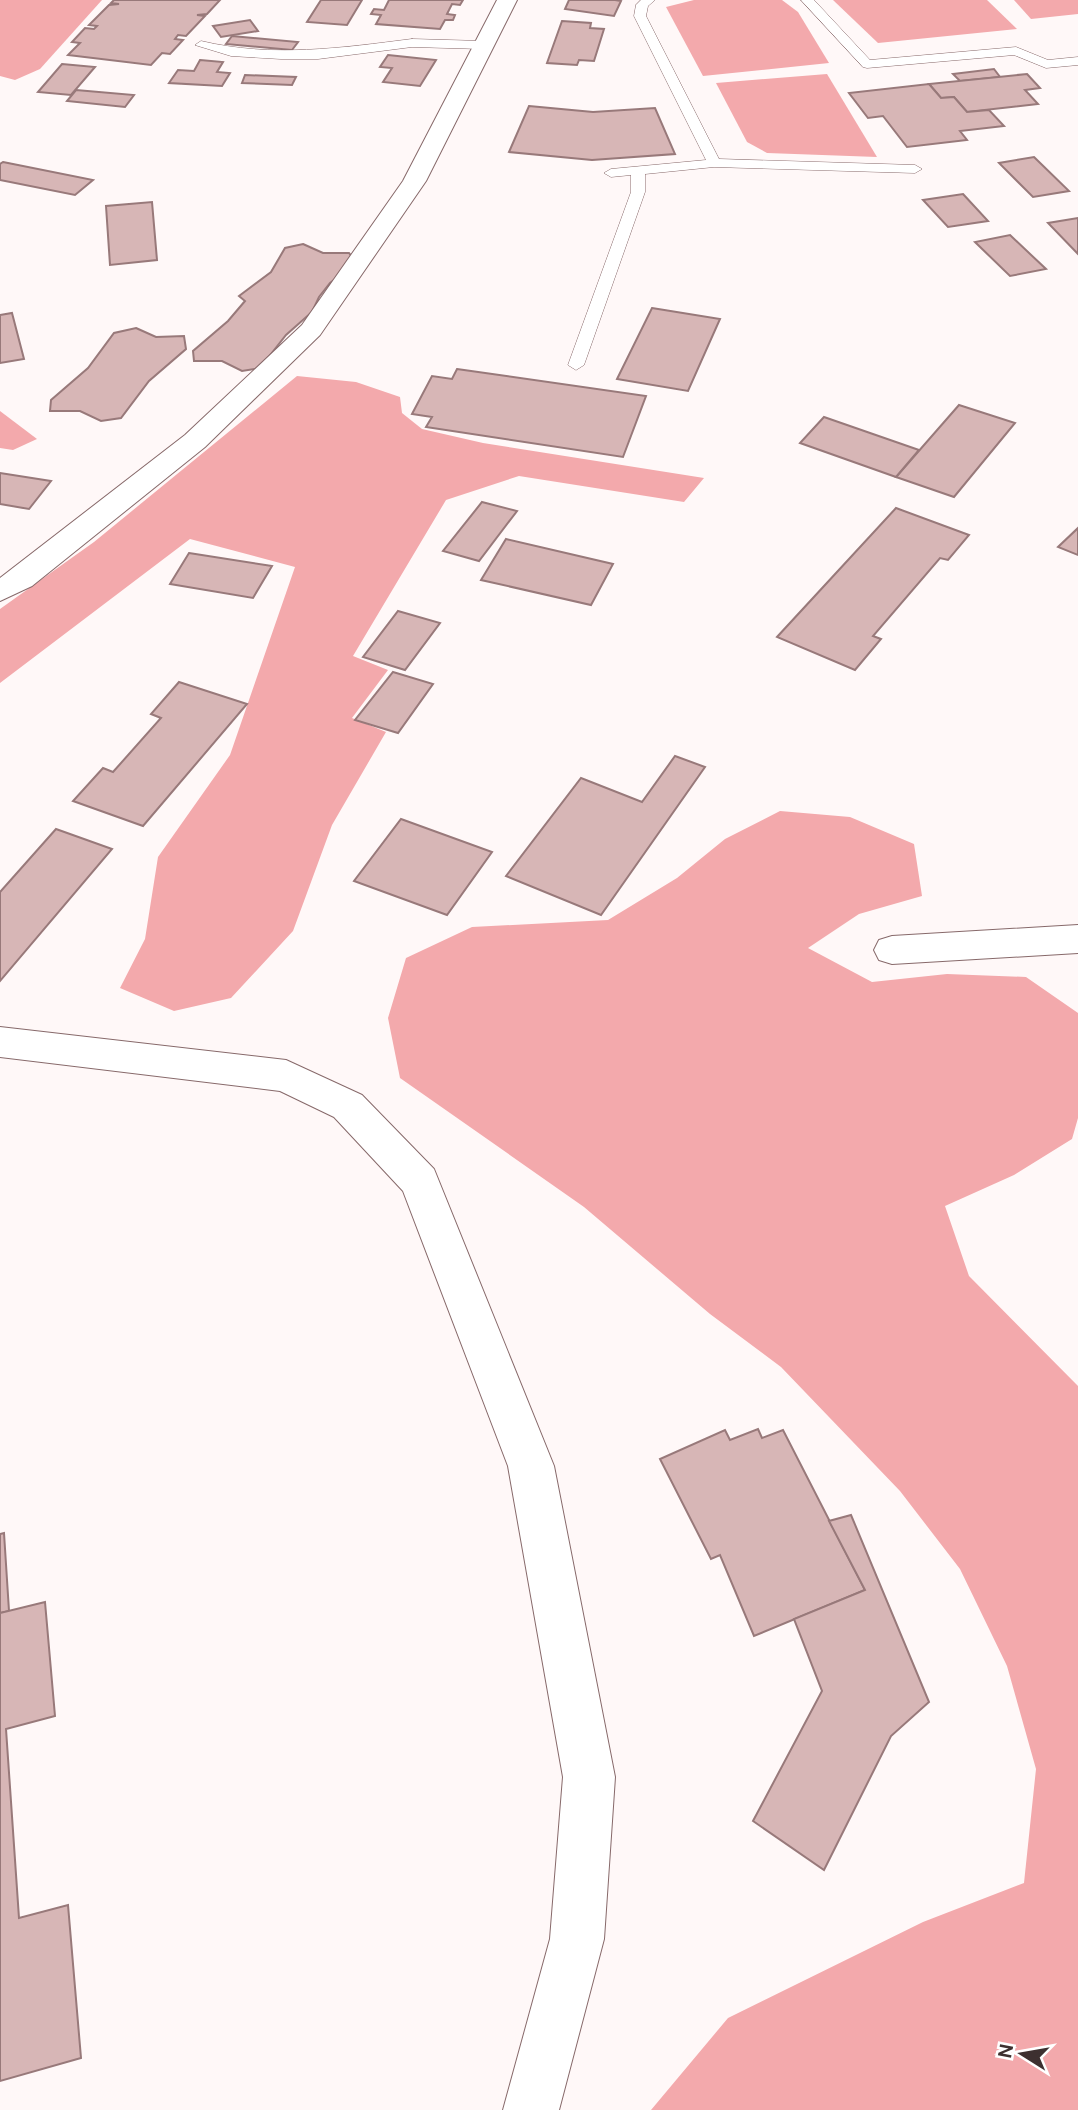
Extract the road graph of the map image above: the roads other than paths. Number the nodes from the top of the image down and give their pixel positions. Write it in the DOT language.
graph roads {
  1 [pos="507,0"];
  2 [pos="649,0"];
  3 [pos="807,0"];
  4 [pos="483,45"];
  5 [pos="201,46"];
  6 [pos="1078,61"];
  7 [pos="714,163"];
  8 [pos="915,169"];
  9 [pos="638,170"];
  10 [pos="611,173"];
  11 [pos="576,365"];
  12 [pos="0,591"];
  13 [pos="1078,939"];
  14 [pos="892,950"];
  15 [pos="0,1042"];
  16 [pos="531,2110"];
  1 -- 4 [label="street"];
  2 -- 7 [label="lane"];
  3 -- 6 [label="lane"];
  4 -- 5 [label="lane"];
  4 -- 12 [label="street"];
  7 -- 8 [label="lane"];
  7 -- 9 [label="lane"];
  9 -- 10 [label="lane"];
  9 -- 11 [label="lane"];
  13 -- 14 [label="street"];
  15 -- 16 [label="street"];
}
